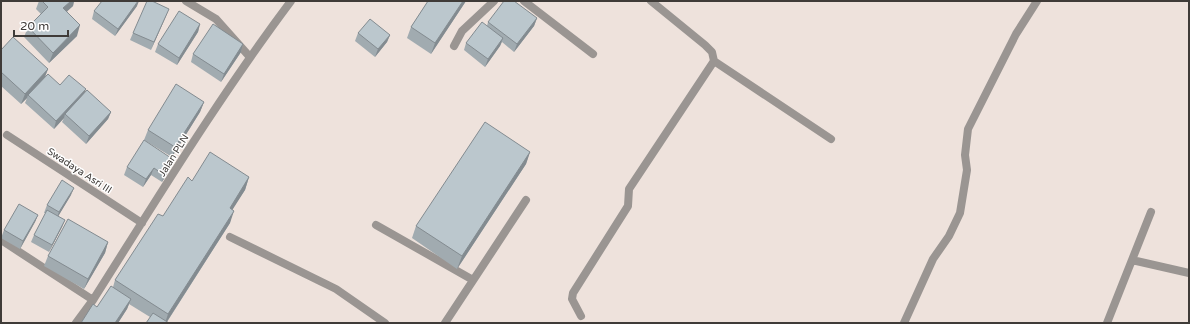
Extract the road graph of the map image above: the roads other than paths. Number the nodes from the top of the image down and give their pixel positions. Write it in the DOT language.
graph roads {
  1 [pos="186,1"];
  2 [pos="291,1"];
  3 [pos="494,1"];
  4 [pos="524,1"];
  5 [pos="651,1"];
  6 [pos="1037,1"];
  7 [pos="454,46"];
  8 [pos="593,54"];
  9 [pos="249,56"];
  10 [pos="714,62"];
  11 [pos="7,135"];
  12 [pos="831,140"];
  13 [pos="526,200"];
  14 [pos="1151,212"];
  15 [pos="142,223"];
  16 [pos="376,225"];
  17 [pos="230,237"];
  18 [pos="1,240"];
  19 [pos="1132,260"];
  20 [pos="1189,273"];
  21 [pos="473,280"];
  22 [pos="93,300"];
  23 [pos="581,316"];
  24 [pos="76,323"];
  25 [pos="385,323"];
  26 [pos="445,323"];
  27 [pos="904,323"];
  28 [pos="1107,323"];
  1 -- 9 [label="street"];
  2 -- 9 [label="street, Jalan PLN"];
  3 -- 7 [label="street"];
  4 -- 8 [label="street"];
  5 -- 10 [label="street"];
  6 -- 27 [label="street"];
  9 -- 15 [label="street, Jalan PLN"];
  10 -- 12 [label="street"];
  10 -- 23 [label="street"];
  11 -- 15 [label="street, Swadaya Asri III"];
  13 -- 21 [label="street"];
  14 -- 19 [label="street"];
  15 -- 22 [label="street, Jalan PLN"];
  16 -- 21 [label="street"];
  17 -- 25 [label="street"];
  18 -- 22 [label="street"];
  19 -- 20 [label="street"];
  19 -- 28 [label="street"];
  21 -- 26 [label="street"];
  22 -- 24 [label="street, Jalan PLN"];
}
